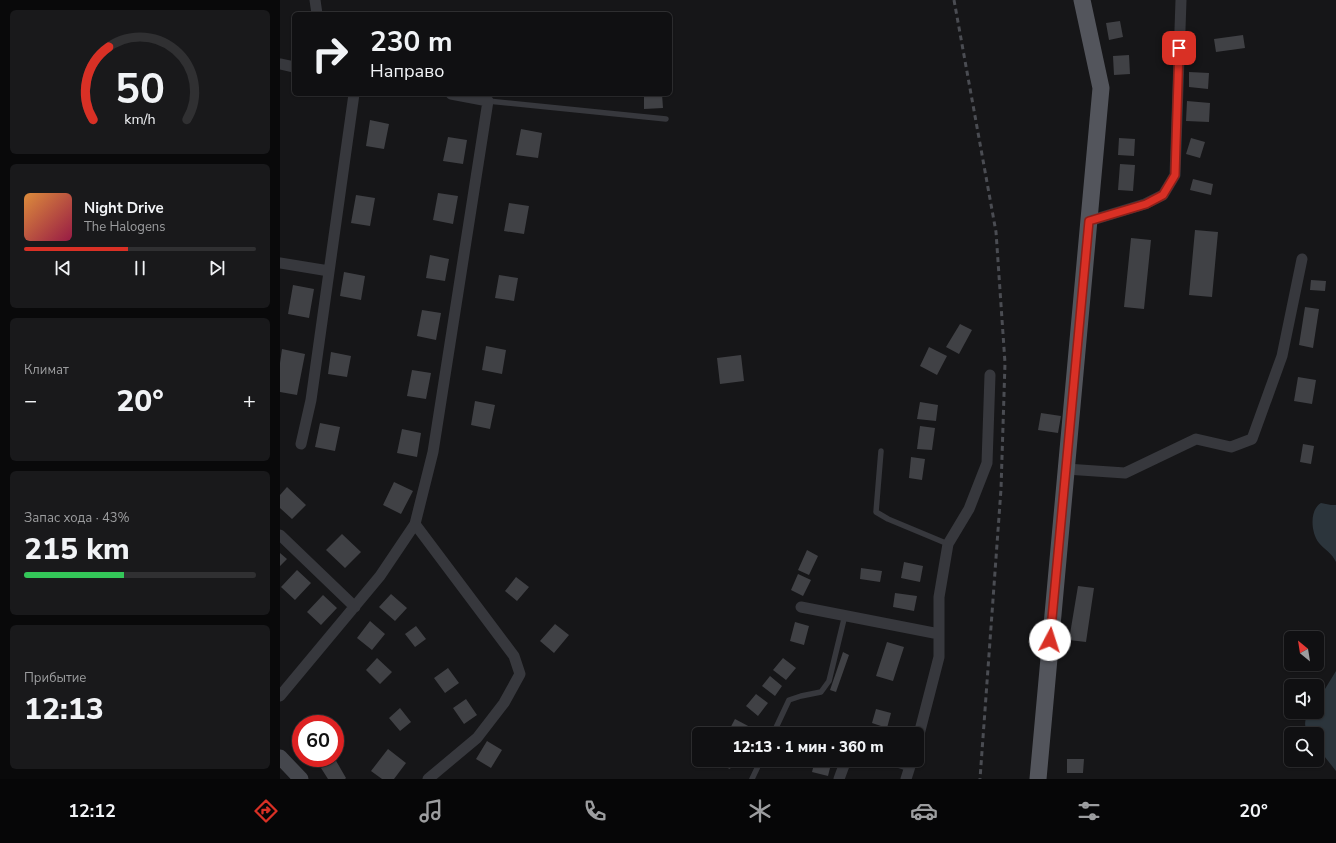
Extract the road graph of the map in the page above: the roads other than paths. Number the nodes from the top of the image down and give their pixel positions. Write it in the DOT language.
graph roads {
  1 [pos="315,0"];
  2 [pos="1082,0"];
  3 [pos="1180,0"];
  4 [pos="316,12"];
  5 [pos="280,64"];
  6 [pos="292,66"];
  7 [pos="354,96"];
  8 [pos="462,96"];
  9 [pos="488,101"];
  10 [pos="666,118"];
  11 [pos="1089,221"];
  12 [pos="1302,259"];
  13 [pos="280,263"];
  14 [pos="329,271"];
  15 [pos="990,375"];
  16 [pos="301,444"];
  17 [pos="881,451"];
  18 [pos="1066,469"];
  19 [pos="415,524"];
  20 [pos="280,535"];
  21 [pos="948,544"];
  22 [pos="355,607"];
  23 [pos="801,607"];
  24 [pos="845,615"];
  25 [pos="939,634"];
  26 [pos="280,696"];
  27 [pos="776,727"];
  28 [pos="921,727"];
  29 [pos="280,757"];
  30 [pos="758,767"];
  31 [pos="843,767"];
  32 [pos="910,767"];
  33 [pos="301,779"];
  34 [pos="428,779"];
  35 [pos="752,779"];
  36 [pos="839,779"];
  37 [pos="906,779"];
  38 [pos="1038,779"];
  1 -- 4 [label="street"];
  2 -- 11 [label="main road"];
  3 -- 11 [label="street"];
  5 -- 6 [label="street"];
  7 -- 14 [label="street"];
  8 -- 9 [label="street"];
  9 -- 10 [label="lane"];
  9 -- 19 [label="street"];
  11 -- 18 [label="main road"];
  12 -- 18 [label="street"];
  13 -- 14 [label="street"];
  14 -- 16 [label="street"];
  15 -- 21 [label="street"];
  17 -- 21 [label="lane"];
  18 -- 38 [label="main road"];
  19 -- 22 [label="street"];
  19 -- 34 [label="street"];
  20 -- 22 [label="street"];
  21 -- 25 [label="street"];
  22 -- 26 [label="street"];
  23 -- 24 [label="street"];
  24 -- 25 [label="street"];
  24 -- 27 [label="lane"];
  25 -- 28 [label="street"];
  29 -- 33 [label="street"];
  30 -- 35 [label="lane"];
  31 -- 36 [label="street"];
  32 -- 37 [label="street"];
}
